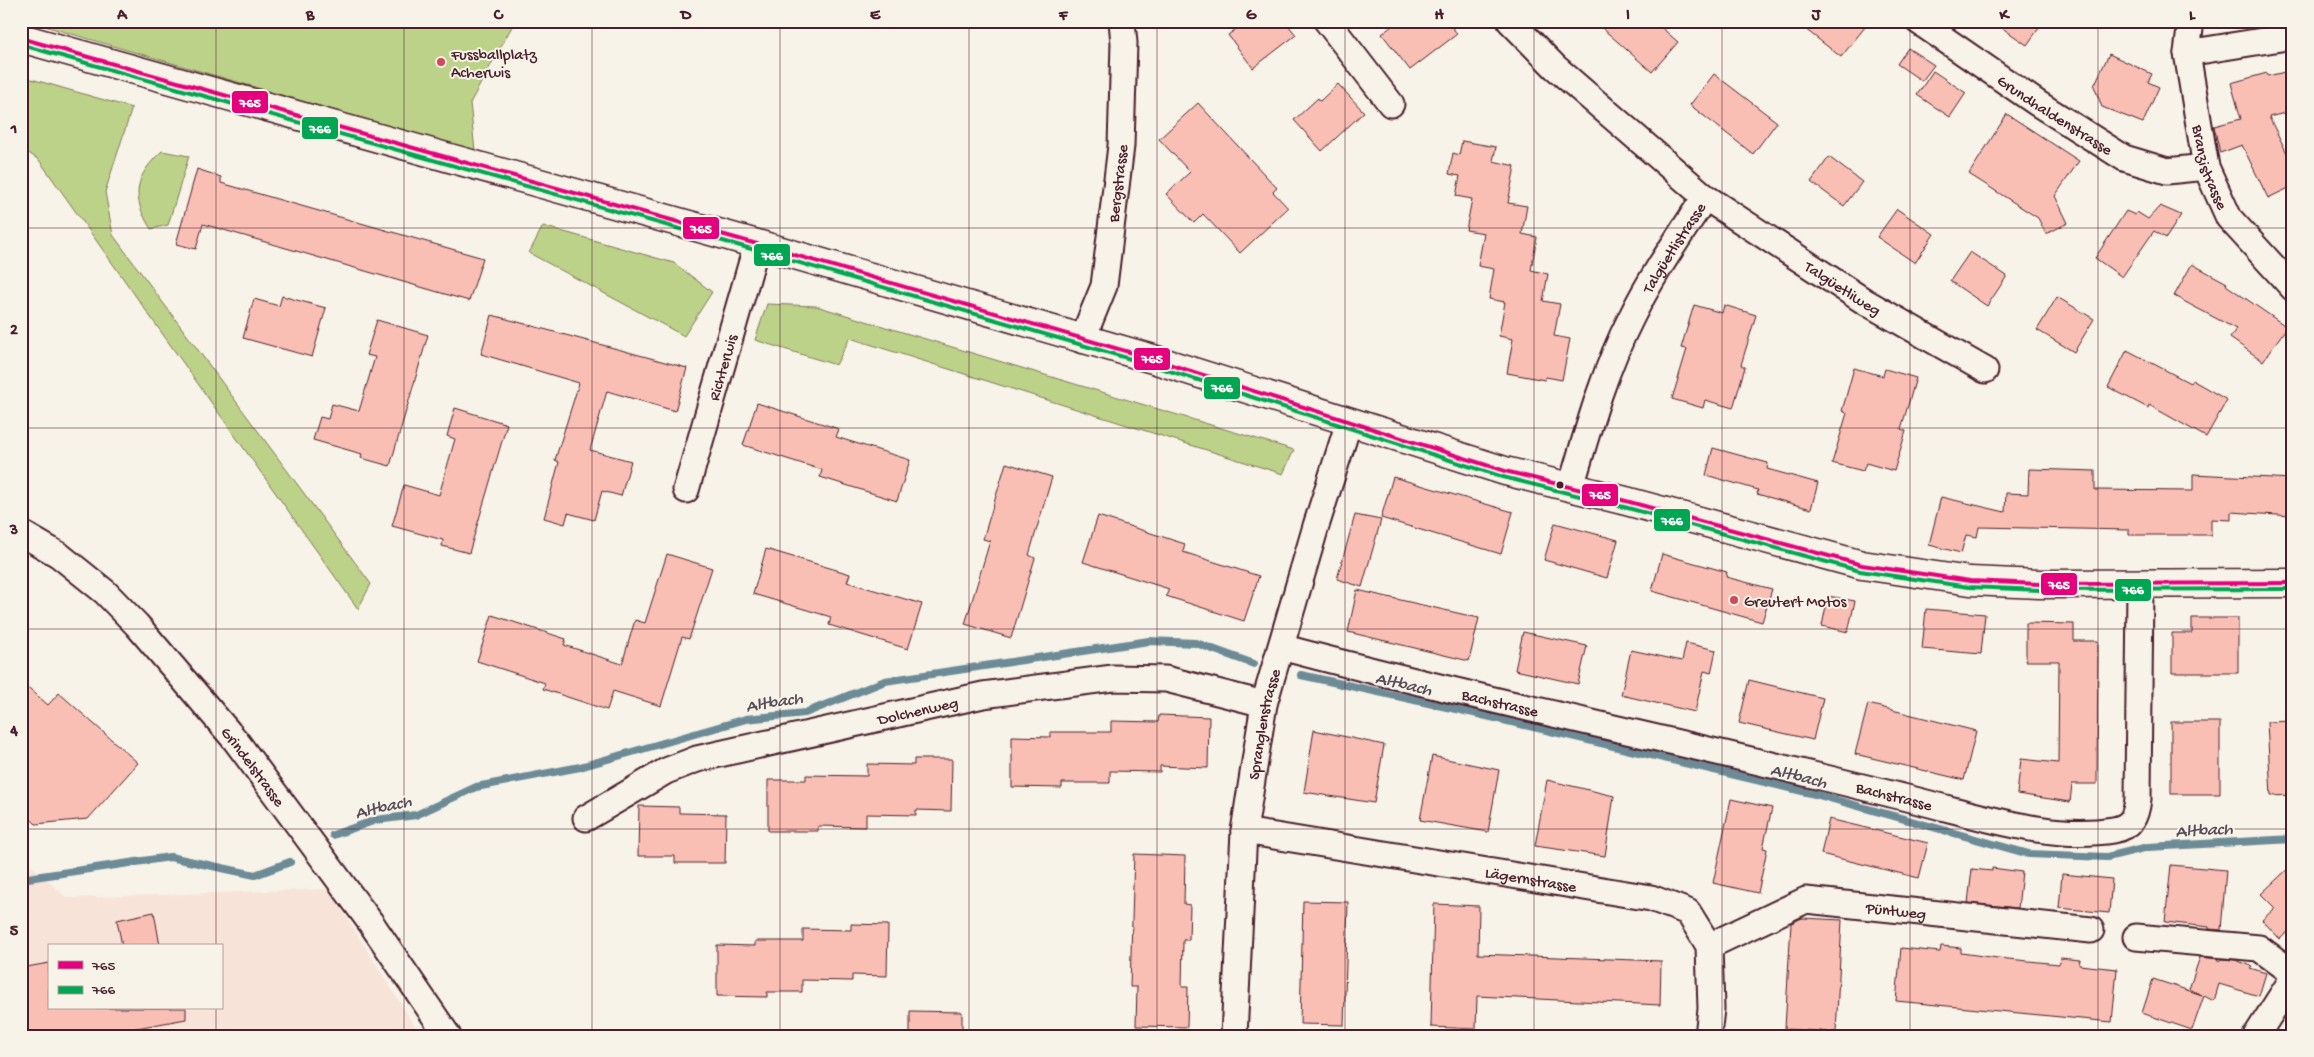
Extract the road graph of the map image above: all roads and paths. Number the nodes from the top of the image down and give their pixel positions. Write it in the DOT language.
graph roads {
  1 [pos="1122,21"];
  2 [pos="1327,21"];
  3 [pos="1510,21"];
  4 [pos="1918,21"];
  5 [pos="2191,21"];
  6 [pos="2293,36"];
  7 [pos="21,38"];
  8 [pos="2187,53"];
  9 [pos="1391,104"];
  10 [pos="2206,167"];
  11 [pos="1704,197"];
  12 [pos="758,244"];
  13 [pos="2293,288"];
  14 [pos="1082,340"];
  15 [pos="1985,370"];
  16 [pos="1349,422"];
  17 [pos="1571,487"];
  18 [pos="686,490"];
  19 [pos="21,533"];
  20 [pos="2293,583"];
  21 [pos="2140,585"];
  22 [pos="1281,647"];
  23 [pos="1264,704"];
  24 [pos="586,818"];
  25 [pos="1244,831"];
  26 [pos="2091,930"];
  27 [pos="2136,937"];
  28 [pos="1710,946"];
  29 [pos="2293,973"];
  30 [pos="2293,978"];
  31 [pos="448,1036"];
  32 [pos="1234,1036"];
  33 [pos="1708,1036"];
  34 [pos="2256,1036"];
  1 -- 14 [label="street, Bergstrasse"];
  2 -- 9 [label="street"];
  3 -- 11 [label="street, Talgüetlistrasse"];
  4 -- 10 [label="street, Grundhaldenstrasse"];
  5 -- 8 [label="street, Branzistrasse"];
  6 -- 8 [label="street"];
  7 -- 12 [label="main road"];
  8 -- 10 [label="street, Branzistrasse"];
  10 -- 13 [label="street, Branzistrasse"];
  11 -- 15 [label="street, Talgüetliweg"];
  11 -- 17 [label="street, Talgüetlistrasse"];
  12 -- 14 [label="main road"];
  12 -- 18 [label="street, Richterwis"];
  14 -- 16 [label="main road"];
  16 -- 17 [label="main road"];
  16 -- 22 [label="street, Spranglenstrasse"];
  17 -- 21 [label="main road"];
  19 -- 31 [label="street, Grindelstrasse"];
  20 -- 21 [label="main road"];
  21 -- 22 [label="street, Bachstrasse"];
  22 -- 23 [label="street, Spranglenstrasse"];
  23 -- 24 [label="street, Dolchenweg"];
  23 -- 25 [label="street, Spranglenstrasse"];
  25 -- 28 [label="street, Lägernstrasse"];
  25 -- 32 [label="street, Spranglenstrasse"];
  26 -- 28 [label="street, Püntweg"];
  27 -- 29 [label="street"];
  28 -- 33 [label="street"];
  30 -- 34 [label="street"];
}
